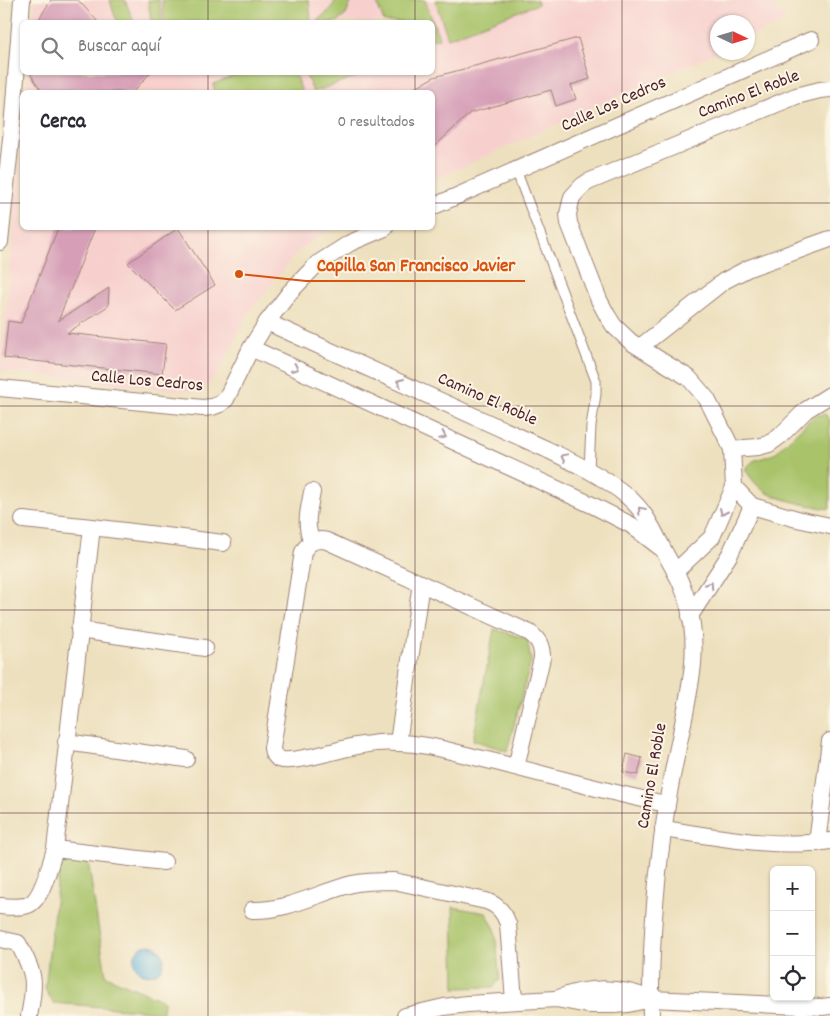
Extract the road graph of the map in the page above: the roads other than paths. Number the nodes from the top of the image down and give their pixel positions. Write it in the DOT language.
graph roads {
  1 [pos="22,0"];
  2 [pos="20,20"];
  3 [pos="20,25"];
  4 [pos="811,40"];
  5 [pos="830,89"];
  6 [pos="516,170"];
  7 [pos="435,206"];
  8 [pos="380,230"];
  9 [pos="830,239"];
  10 [pos="0,242"];
  11 [pos="267,322"];
  12 [pos="640,347"];
  13 [pos="251,348"];
  14 [pos="0,388"];
  15 [pos="830,395"];
  16 [pos="732,449"];
  17 [pos="589,470"];
  18 [pos="607,481"];
  19 [pos="734,487"];
  20 [pos="312,492"];
  21 [pos="592,505"];
  22 [pos="752,506"];
  23 [pos="23,520"];
  24 [pos="830,526"];
  25 [pos="92,527"];
  26 [pos="312,541"];
  27 [pos="222,543"];
  28 [pos="663,549"];
  29 [pos="675,572"];
  30 [pos="421,583"];
  31 [pos="690,616"];
  32 [pos="79,630"];
  33 [pos="205,648"];
  34 [pos="830,741"];
  35 [pos="66,742"];
  36 [pos="398,742"];
  37 [pos="186,759"];
  38 [pos="516,767"];
  39 [pos="667,804"];
  40 [pos="663,829"];
  41 [pos="823,842"];
  42 [pos="55,849"];
  43 [pos="164,862"];
  44 [pos="0,906"];
  45 [pos="252,910"];
  46 [pos="0,939"];
  47 [pos="651,998"];
  48 [pos="514,1001"];
  49 [pos="827,1009"];
  50 [pos="29,1016"];
  51 [pos="405,1016"];
  52 [pos="651,1016"];
  1 -- 2 [label="street"];
  3 -- 10 [label="street"];
  4 -- 6 [label="street, Calle Los Cedros"];
  5 -- 12 [label="street, Camino El Roble"];
  6 -- 7 [label="street, Calle Los Cedros"];
  6 -- 17 [label="lane"];
  8 -- 11 [label="street, Calle Los Cedros"];
  9 -- 12 [label="street"];
  11 -- 13 [label="street, Calle Los Cedros"];
  17 -- 11 [label="street, Camino El Roble, one-way"];
  12 -- 16 [label="street, Camino El Roble"];
  13 -- 14 [label="street, Calle Los Cedros"];
  13 -- 21 [label="street, Camino El Roble, one-way"];
  15 -- 16 [label="street"];
  16 -- 19 [label="street"];
  17 -- 18 [label="street, Camino El Roble"];
  18 -- 21 [label="street"];
  28 -- 18 [label="street, Camino El Roble, one-way"];
  19 -- 22 [label="street"];
  19 -- 29 [label="street, one-way"];
  20 -- 26 [label="street"];
  21 -- 28 [label="street, Camino El Roble"];
  22 -- 24 [label="street"];
  31 -- 22 [label="street, one-way"];
  23 -- 25 [label="street"];
  25 -- 27 [label="street"];
  25 -- 32 [label="street"];
  26 -- 30 [label="street"];
  26 -- 36 [label="street"];
  28 -- 29 [label="street, Camino El Roble"];
  29 -- 31 [label="street, Camino El Roble"];
  30 -- 36 [label="street"];
  30 -- 38 [label="street"];
  31 -- 39 [label="street, Camino El Roble"];
  32 -- 33 [label="street"];
  32 -- 35 [label="street"];
  34 -- 41 [label="street"];
  35 -- 37 [label="street"];
  35 -- 42 [label="street"];
  36 -- 38 [label="street"];
  38 -- 39 [label="street"];
  39 -- 40 [label="street, Camino El Roble"];
  40 -- 41 [label="street"];
  40 -- 47 [label="street, Camino El Roble"];
  42 -- 43 [label="street"];
  42 -- 44 [label="street"];
  45 -- 48 [label="street"];
  46 -- 50 [label="street"];
  47 -- 48 [label="street"];
  47 -- 49 [label="street"];
  47 -- 52 [label="street, Camino El Roble"];
  48 -- 51 [label="street"];
}
